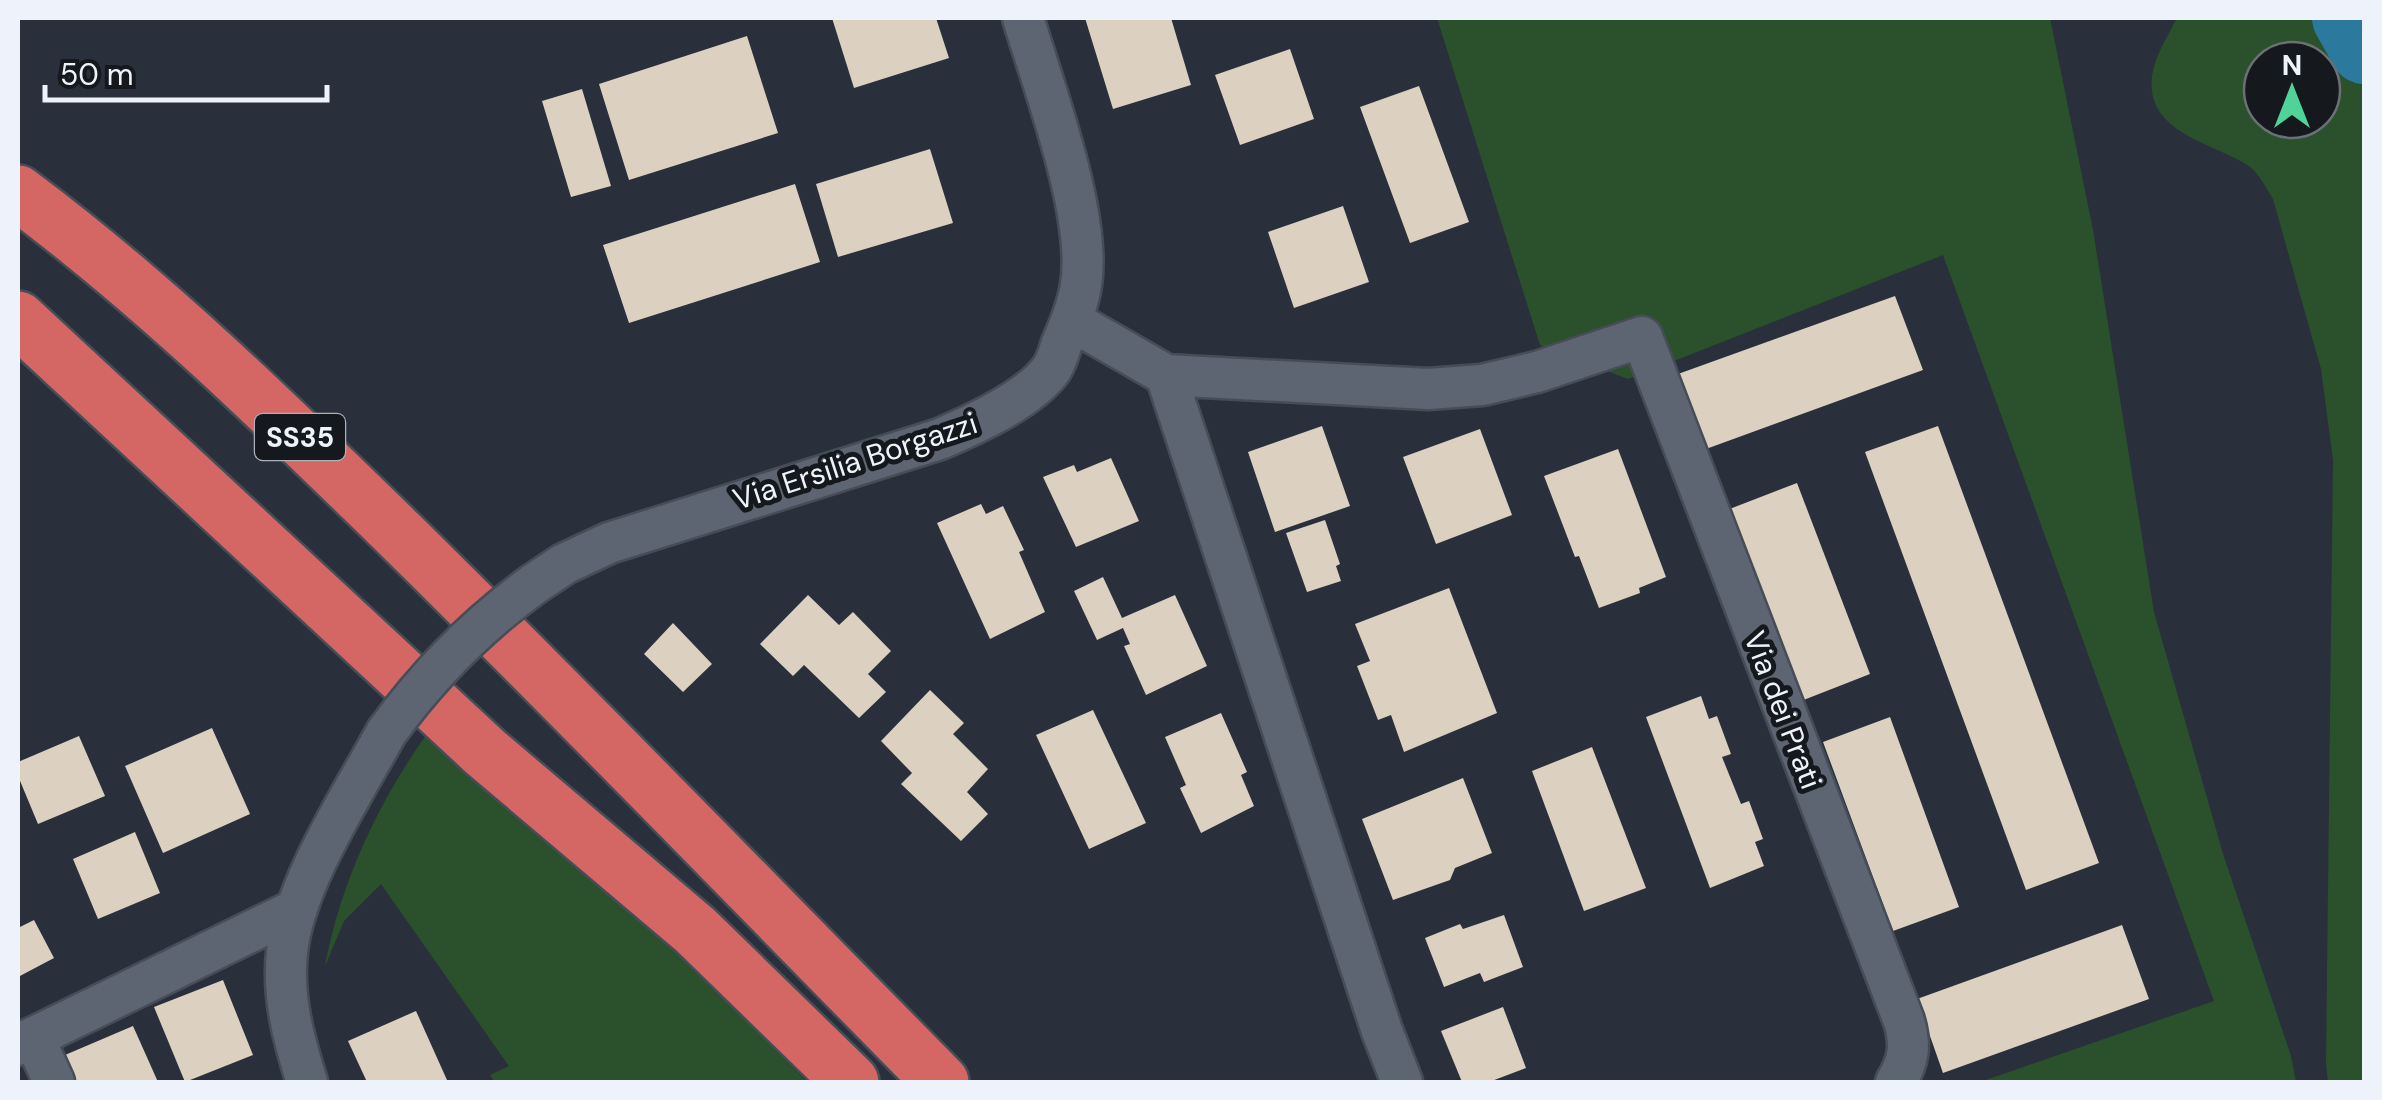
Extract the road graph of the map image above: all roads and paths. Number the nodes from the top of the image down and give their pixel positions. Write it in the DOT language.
graph roads {
  1 [pos="1023,18"];
  2 [pos="18,174"];
  3 [pos="18,192"];
  4 [pos="73,234"];
  5 [pos="18,319"];
  6 [pos="1072,321"];
  7 [pos="1166,375"];
  8 [pos="297,909"];
  9 [pos="26,1041"];
  10 [pos="54,1082"];
  11 [pos="307,1082"];
  12 [pos="851,1082"];
  13 [pos="942,1082"];
  14 [pos="1402,1082"];
  15 [pos="1896,1082"];
  1 -- 6 [label="street, Via Ersilia Borgazzi"];
  2 -- 4 [label="highway, SS35"];
  3 -- 4 [label="highway, SS35"];
  4 -- 13 [label="highway, SS35"];
  5 -- 12 [label="highway"];
  6 -- 7 [label="street"];
  6 -- 8 [label="street, Via Ersilia Borgazzi, bridge"];
  7 -- 14 [label="street"];
  7 -- 15 [label="street, Via dei Prati"];
  8 -- 9 [label="street"];
  8 -- 11 [label="street, Via Ersilia Borgazzi"];
  9 -- 10 [label="street"];
}
